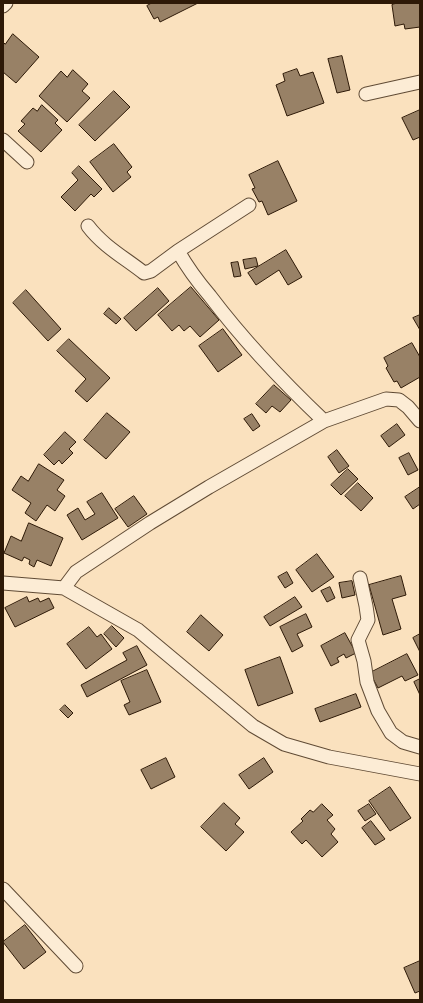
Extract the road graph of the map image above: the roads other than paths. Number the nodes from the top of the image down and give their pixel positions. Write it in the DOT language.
graph roads {
  1 [pos="6,3"];
  2 [pos="3,6"];
  3 [pos="420,82"];
  4 [pos="366,94"];
  5 [pos="3,140"];
  6 [pos="28,162"];
  7 [pos="249,204"];
  8 [pos="88,226"];
  9 [pos="178,251"];
  10 [pos="324,421"];
  11 [pos="420,421"];
  12 [pos="360,578"];
  13 [pos="3,584"];
  14 [pos="64,588"];
  15 [pos="420,747"];
  16 [pos="420,774"];
  17 [pos="3,889"];
  18 [pos="76,966"];
  1 -- 2 [label="street"];
  3 -- 4 [label="street"];
  5 -- 6 [label="street"];
  7 -- 9 [label="street"];
  8 -- 9 [label="street"];
  9 -- 10 [label="street"];
  10 -- 11 [label="street"];
  10 -- 14 [label="street"];
  12 -- 15 [label="street"];
  13 -- 14 [label="street"];
  14 -- 16 [label="street"];
  17 -- 18 [label="street"];
}
